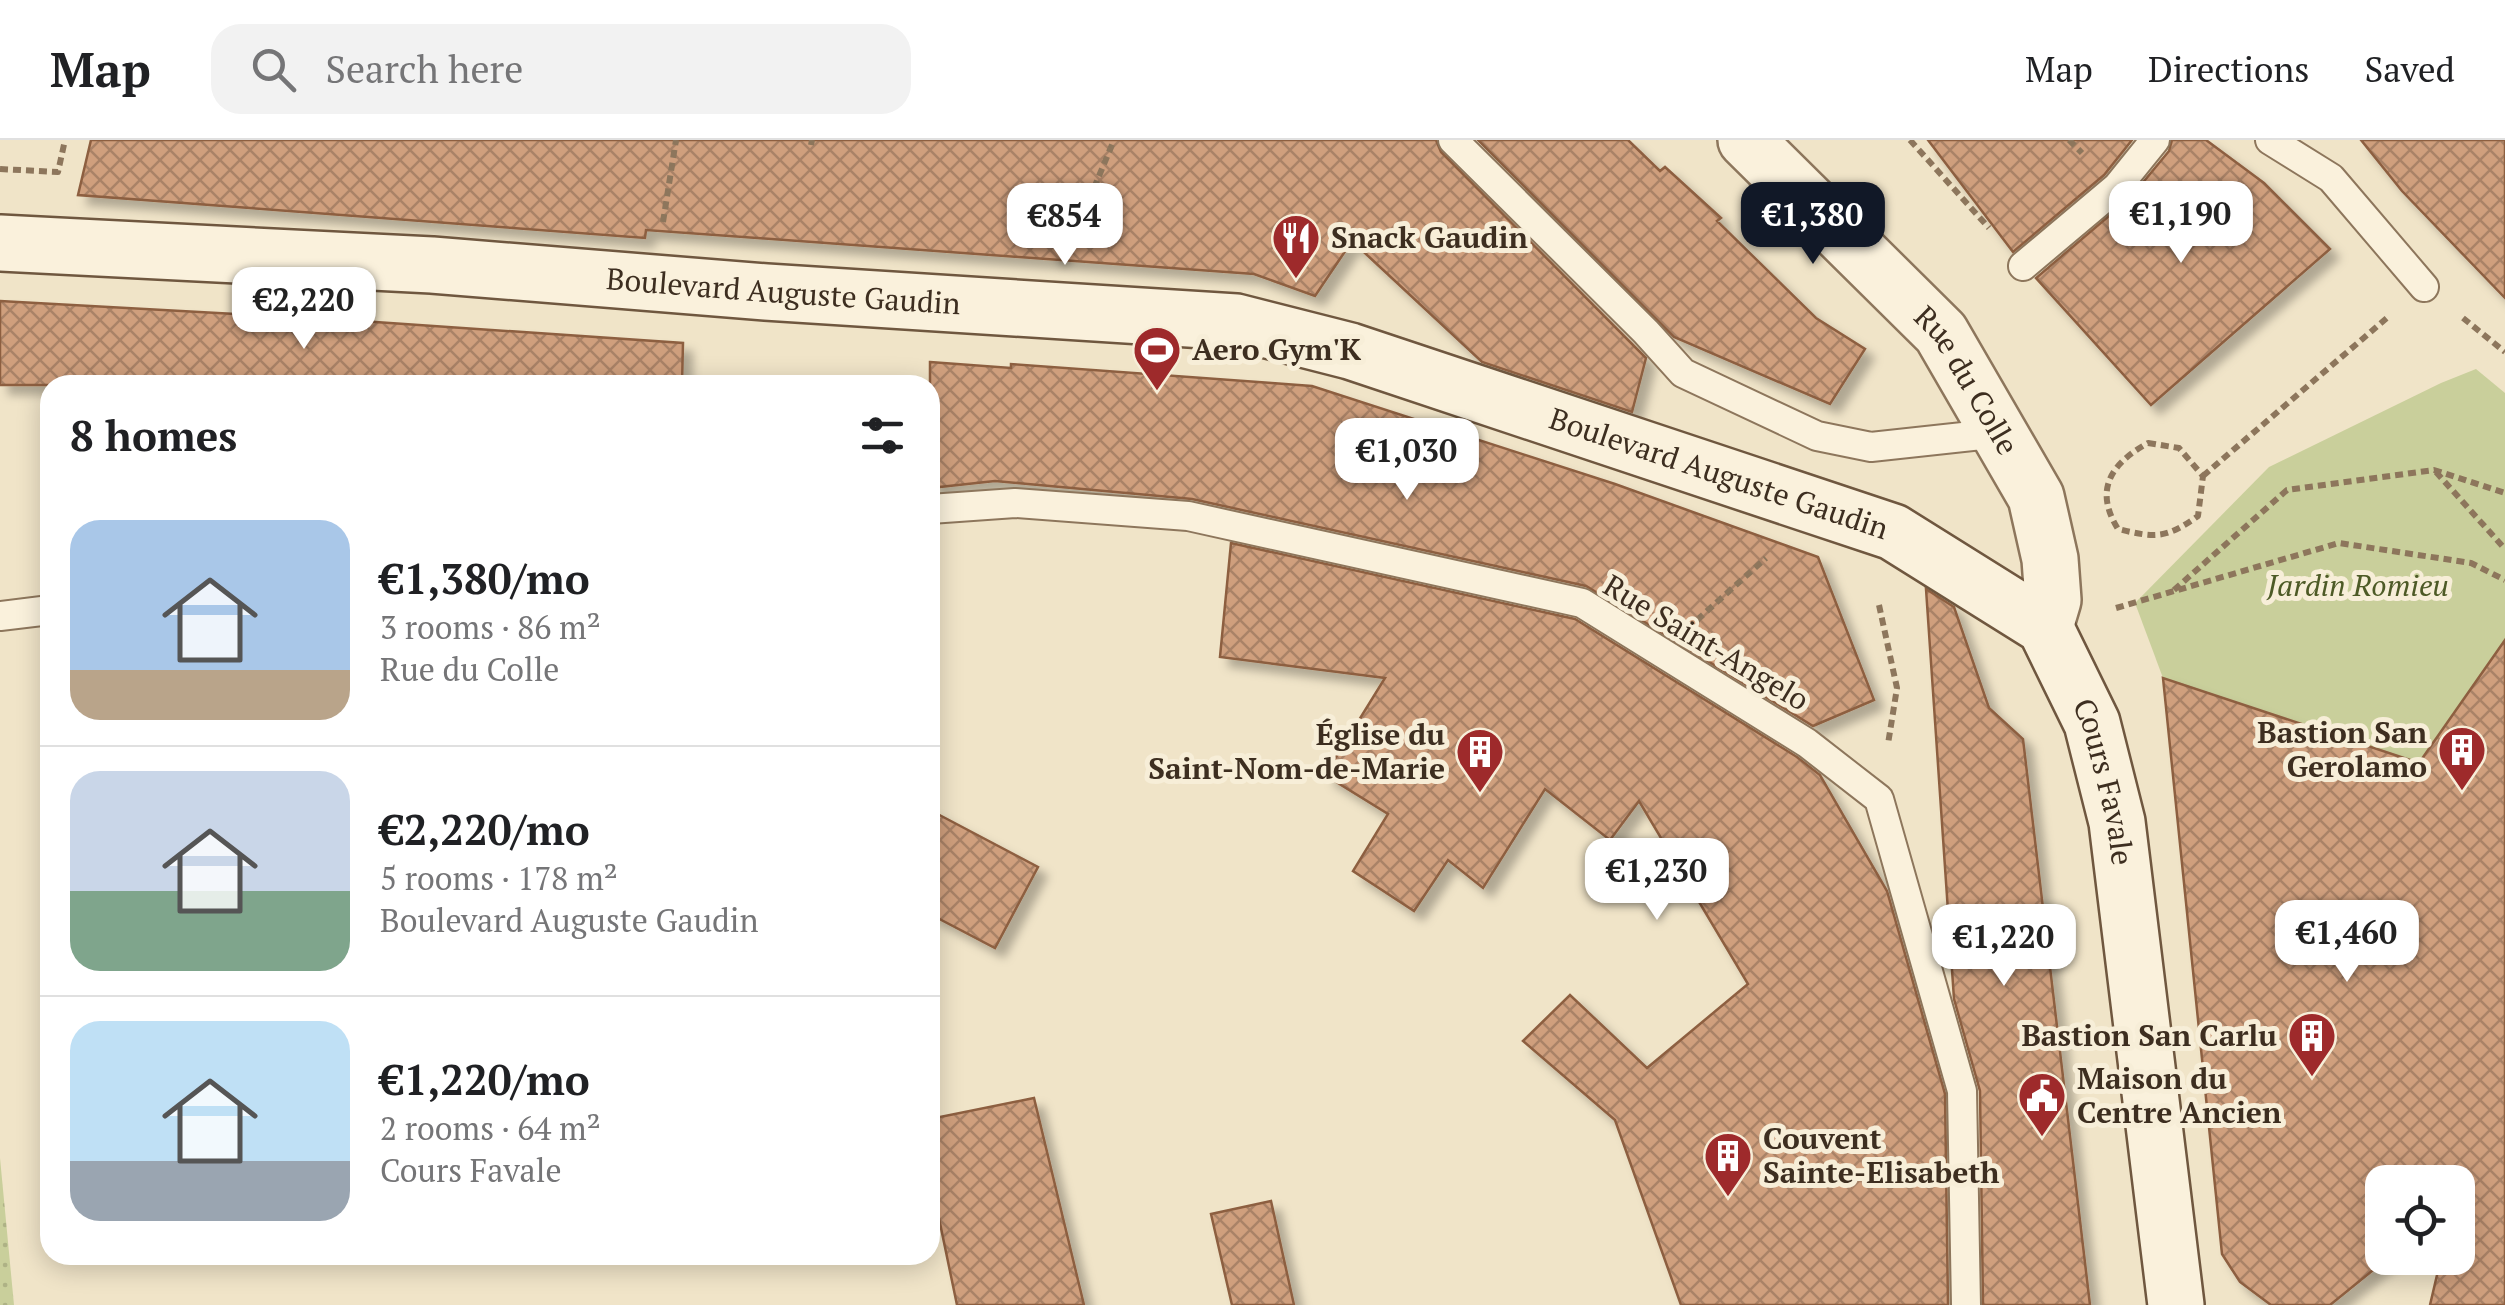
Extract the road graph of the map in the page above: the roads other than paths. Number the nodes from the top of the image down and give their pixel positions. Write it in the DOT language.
graph roads {
  1 [pos="1453,140"];
  2 [pos="1746,140"];
  3 [pos="2155,140"];
  4 [pos="2270,140"];
  5 [pos="0,242"];
  6 [pos="2023,266"];
  7 [pos="2424,287"];
  8 [pos="2000,432"];
  9 [pos="940,508"];
  10 [pos="40,611"];
  11 [pos="0,616"];
  12 [pos="2045,627"];
  13 [pos="1966,1305"];
  14 [pos="2176,1305"];
  1 -- 8 [label="lane"];
  2 -- 8 [label="main road, Rue du Colle"];
  3 -- 6 [label="lane"];
  4 -- 7 [label="lane"];
  5 -- 12 [label="main road, Boulevard Auguste Gaudin"];
  8 -- 12 [label="main road, Rue du Colle"];
  9 -- 13 [label="lane, Rue Saint-Angelo"];
  10 -- 11 [label="lane"];
  12 -- 14 [label="main road, Cours Favale"];
}
